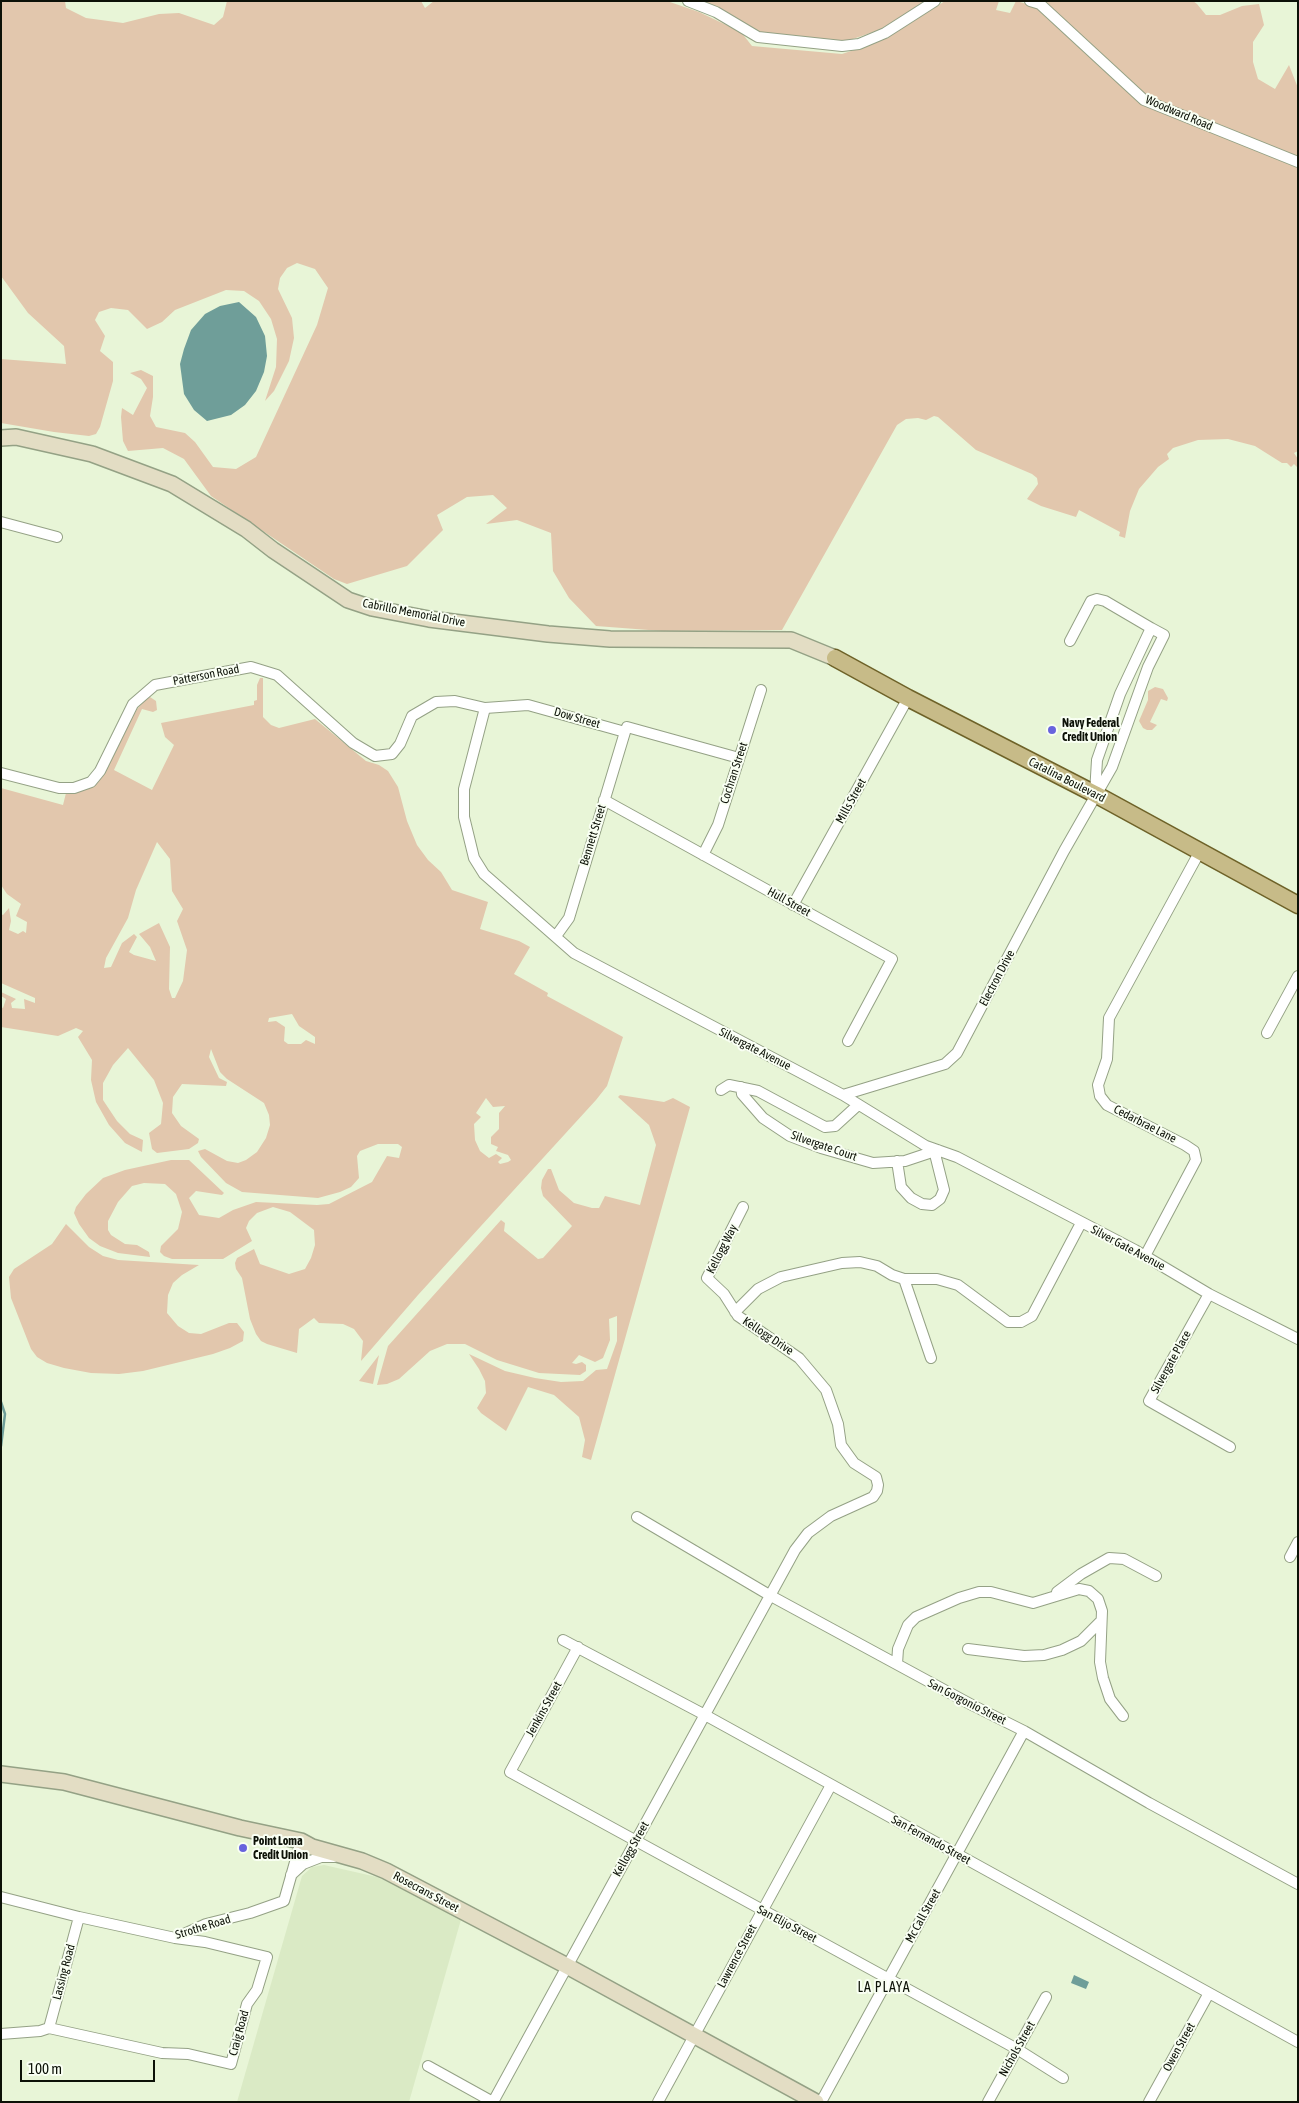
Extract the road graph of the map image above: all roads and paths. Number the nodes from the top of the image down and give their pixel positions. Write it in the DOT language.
graph roads {
  1 [pos="688,1"];
  2 [pos="935,1"];
  3 [pos="1030,1"];
  4 [pos="1298,162"];
  5 [pos="1,438"];
  6 [pos="1,522"];
  7 [pos="57,537"];
  8 [pos="1151,628"];
  9 [pos="1070,641"];
  10 [pos="835,658"];
  11 [pos="761,690"];
  12 [pos="908,698"];
  13 [pos="486,708"];
  14 [pos="412,716"];
  15 [pos="626,732"];
  16 [pos="739,758"];
  17 [pos="1,772"];
  18 [pos="1095,794"];
  19 [pos="604,800"];
  20 [pos="1200,851"];
  21 [pos="703,855"];
  22 [pos="793,905"];
  23 [pos="1298,905"];
  24 [pos="556,936"];
  25 [pos="1298,976"];
  26 [pos="1266,1033"];
  27 [pos="848,1041"];
  28 [pos="741,1087"];
  29 [pos="721,1090"];
  30 [pos="843,1095"];
  31 [pos="858,1105"];
  32 [pos="936,1150"];
  33 [pos="958,1157"];
  34 [pos="897,1161"];
  35 [pos="743,1208"];
  36 [pos="1081,1223"];
  37 [pos="1145,1256"];
  38 [pos="904,1279"];
  39 [pos="1209,1294"];
  40 [pos="735,1312"];
  41 [pos="1298,1339"];
  42 [pos="931,1358"];
  43 [pos="1230,1447"];
  44 [pos="637,1518"];
  45 [pos="1298,1542"];
  46 [pos="1290,1557"];
  47 [pos="1156,1576"];
  48 [pos="771,1596"];
  49 [pos="1048,1599"];
  50 [pos="1101,1621"];
  51 [pos="563,1640"];
  52 [pos="578,1646"];
  53 [pos="968,1649"];
  54 [pos="897,1664"];
  55 [pos="705,1715"];
  56 [pos="1123,1716"];
  57 [pos="1024,1730"];
  58 [pos="510,1772"];
  59 [pos="1,1774"];
  60 [pos="831,1785"];
  61 [pos="301,1841"];
  62 [pos="636,1842"];
  63 [pos="958,1854"];
  64 [pos="348,1857"];
  65 [pos="291,1876"];
  66 [pos="1298,1884"];
  67 [pos="1,1896"];
  68 [pos="762,1910"];
  69 [pos="79,1917"];
  70 [pos="175,1938"];
  71 [pos="567,1966"];
  72 [pos="888,1978"];
  73 [pos="1209,1993"];
  74 [pos="1046,1997"];
  75 [pos="49,2028"];
  76 [pos="1,2034"];
  77 [pos="694,2036"];
  78 [pos="1298,2042"];
  79 [pos="1017,2049"];
  80 [pos="428,2066"];
  81 [pos="1063,2078"];
  82 [pos="493,2102"];
  83 [pos="658,2102"];
  84 [pos="816,2102"];
  85 [pos="821,2102"];
  86 [pos="988,2102"];
  87 [pos="1149,2102"];
  1 -- 2 [label="street"];
  3 -- 4 [label="street, Woodward Road"];
  5 -- 10 [label="street, Cabrillo Memorial Drive"];
  6 -- 7 [label="street"];
  8 -- 9 [label="street"];
  8 -- 18 [label="street, Electron Drive"];
  8 -- 18 [label="street, Electron Drive"];
  10 -- 12 [label="main road, Catalina Boulevard"];
  11 -- 16 [label="street, Cochran Street"];
  12 -- 18 [label="main road, Catalina Boulevard"];
  12 -- 22 [label="street, Mills Street"];
  13 -- 14 [label="street, Dow Street"];
  13 -- 15 [label="street, Dow Street"];
  13 -- 24 [label="street"];
  14 -- 17 [label="street, Patterson Road"];
  15 -- 16 [label="street, Dow Street"];
  15 -- 19 [label="street, Bennett Street"];
  16 -- 21 [label="street, Cochran Street"];
  18 -- 20 [label="main road, Catalina Boulevard"];
  18 -- 30 [label="street, Electron Drive"];
  19 -- 21 [label="street, Hull Street"];
  19 -- 24 [label="street, Bennett Street"];
  20 -- 23 [label="main road, Catalina Boulevard"];
  20 -- 37 [label="street, Cedarbrae Lane"];
  21 -- 22 [label="street, Hull Street"];
  22 -- 27 [label="street, Hull Street"];
  24 -- 30 [label="street, Silvergate Avenue"];
  25 -- 26 [label="street"];
  28 -- 29 [label="street, Silvergate Court"];
  28 -- 31 [label="street, Silvergate Court"];
  28 -- 34 [label="street, Silvergate Court"];
  30 -- 31 [label="street, Silvergate Avenue"];
  31 -- 32 [label="street, Silvergate Avenue"];
  32 -- 33 [label="street, Silvergate Avenue"];
  32 -- 34 [label="street, Silvergate Court"];
  32 -- 34 [label="street"];
  33 -- 36 [label="street, Silver Gate Avenue"];
  35 -- 40 [label="street, Kellogg Way"];
  36 -- 37 [label="street, Silver Gate Avenue"];
  36 -- 38 [label="street, Kellogg Drive"];
  37 -- 39 [label="street, Silver Gate Avenue"];
  38 -- 40 [label="street, Kellogg Drive"];
  38 -- 42 [label="street"];
  39 -- 41 [label="street, Silver Gate Avenue"];
  39 -- 43 [label="street, Silvergate Place"];
  40 -- 48 [label="street, Kellogg Drive"];
  44 -- 48 [label="street, San Gorgonio Street"];
  45 -- 46 [label="street"];
  47 -- 49 [label="street"];
  48 -- 54 [label="street, San Gorgonio Street"];
  48 -- 55 [label="street, Kellogg Street"];
  49 -- 50 [label="street"];
  49 -- 54 [label="street"];
  50 -- 53 [label="street"];
  50 -- 56 [label="street"];
  51 -- 52 [label="street, San Fernando Street"];
  52 -- 55 [label="street, San Fernando Street"];
  52 -- 58 [label="street, Jenkins Street"];
  54 -- 57 [label="street, San Gorgonio Street"];
  55 -- 60 [label="street, San Fernando Street"];
  55 -- 62 [label="street, Kellogg Street"];
  57 -- 63 [label="street, Mc Call Street"];
  57 -- 66 [label="street, San Gorgonio Street"];
  58 -- 62 [label="street, San Elijo Street"];
  59 -- 61 [label="street, Rosecrans Street"];
  60 -- 63 [label="street, San Fernando Street"];
  60 -- 68 [label="street, Lawrence Street"];
  61 -- 64 [label="street, Rosecrans Street"];
  61 -- 65 [label="street, Strothe Road"];
  62 -- 68 [label="street, San Elijo Street"];
  62 -- 71 [label="street, Kellogg Street"];
  63 -- 72 [label="street, Mc Call Street"];
  63 -- 73 [label="street, San Fernando Street"];
  64 -- 65 [label="street"];
  64 -- 71 [label="street, Rosecrans Street"];
  65 -- 70 [label="street, Strothe Road"];
  67 -- 69 [label="street, Strothe Road"];
  68 -- 72 [label="street, San Elijo Street"];
  68 -- 77 [label="street, Lawrence Street"];
  69 -- 70 [label="street, Strothe Road"];
  69 -- 75 [label="street, Lassing Road"];
  70 -- 75 [label="street, Craig Road"];
  71 -- 77 [label="street, Rosecrans Street"];
  71 -- 82 [label="street, Kellogg Street"];
  72 -- 79 [label="street, San Elijo Street"];
  72 -- 85 [label="street, Mc Call Street"];
  73 -- 78 [label="street, San Fernando Street"];
  73 -- 87 [label="street, Owen Street"];
  74 -- 79 [label="street, Nichols Street"];
  75 -- 76 [label="street, Craig Road"];
  77 -- 83 [label="street, Lawrence Street"];
  77 -- 84 [label="street, Rosecrans Street"];
  79 -- 81 [label="street, San Elijo Street"];
  79 -- 86 [label="street, Nichols Street"];
  80 -- 82 [label="street"];
}
